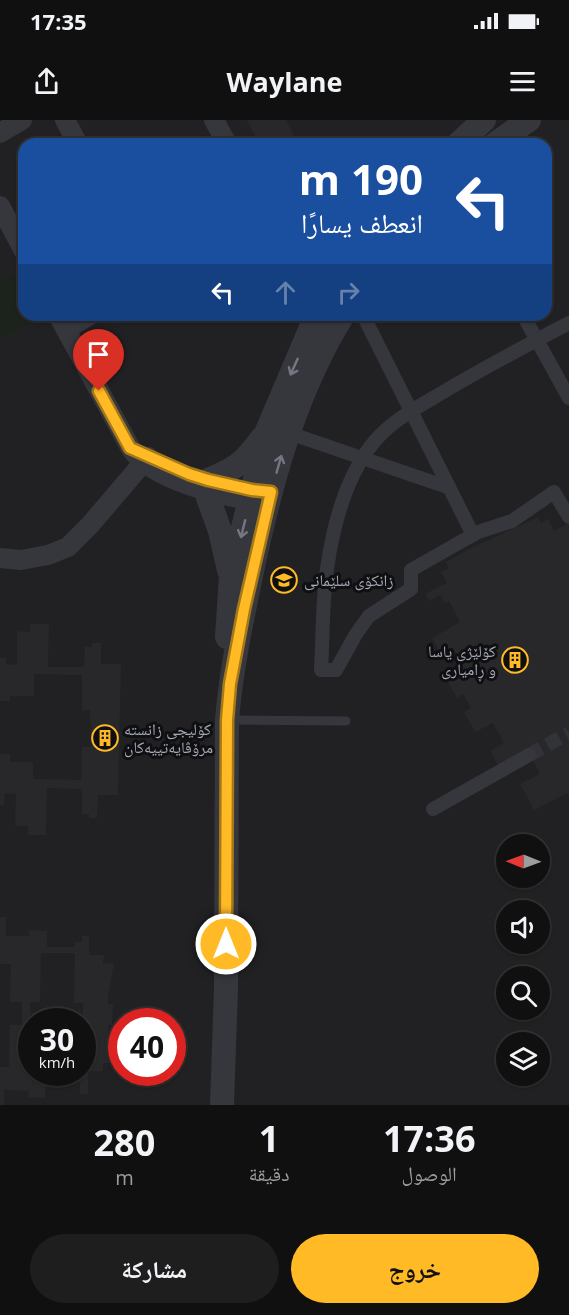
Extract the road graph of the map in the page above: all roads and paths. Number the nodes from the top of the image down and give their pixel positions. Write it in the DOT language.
graph roads {
  1 [pos="22,120"];
  2 [pos="65,120"];
  3 [pos="214,120"];
  4 [pos="529,120"];
  5 [pos="0,133"];
  6 [pos="75,138"];
  7 [pos="224,138"];
  8 [pos="504,138"];
  9 [pos="0,206"];
  10 [pos="18,240"];
  11 [pos="316,321"];
  12 [pos="340,321"];
  13 [pos="366,321"];
  14 [pos="526,321"];
  15 [pos="62,322"];
  16 [pos="569,323"];
  17 [pos="537,340"];
  18 [pos="569,398"];
  19 [pos="410,411"];
  20 [pos="278,432"];
  21 [pos="141,456"];
  22 [pos="364,457"];
  23 [pos="207,485"];
  24 [pos="447,487"];
  25 [pos="260,497"];
  26 [pos="569,517"];
  27 [pos="473,535"];
  28 [pos="0,558"];
  29 [pos="231,576"];
  30 [pos="230,684"];
  31 [pos="227,720"];
  32 [pos="346,721"];
  33 [pos="529,755"];
  34 [pos="433,809"];
  35 [pos="222,1105"];
  1 -- 5 [label="street"];
  2 -- 6 [label="street"];
  3 -- 7 [label="street"];
  4 -- 8 [label="street"];
  9 -- 10 [label="street"];
  11 -- 20 [label="street, one-way"];
  12 -- 20 [label="street"];
  13 -- 19 [label="street"];
  14 -- 17 [label="street"];
  15 -- 21 [label="street"];
  16 -- 17 [label="street"];
  17 -- 18 [label="street"];
  17 -- 19 [label="street"];
  19 -- 22 [label="street"];
  19 -- 24 [label="street"];
  20 -- 22 [label="street"];
  20 -- 23 [label="street"];
  20 -- 25 [label="street"];
  21 -- 23 [label="street"];
  21 -- 28 [label="street"];
  22 -- 24 [label="street"];
  22 -- 27 [label="street"];
  23 -- 25 [label="street"];
  23 -- 29 [label="street"];
  24 -- 27 [label="street"];
  25 -- 29 [label="street, one-way"];
  25 -- 30 [label="street"];
  26 -- 27 [label="street"];
  29 -- 30 [label="street"];
  30 -- 31 [label="street"];
  31 -- 32 [label="lane"];
  31 -- 35 [label="street"];
  33 -- 34 [label="street"];
}
